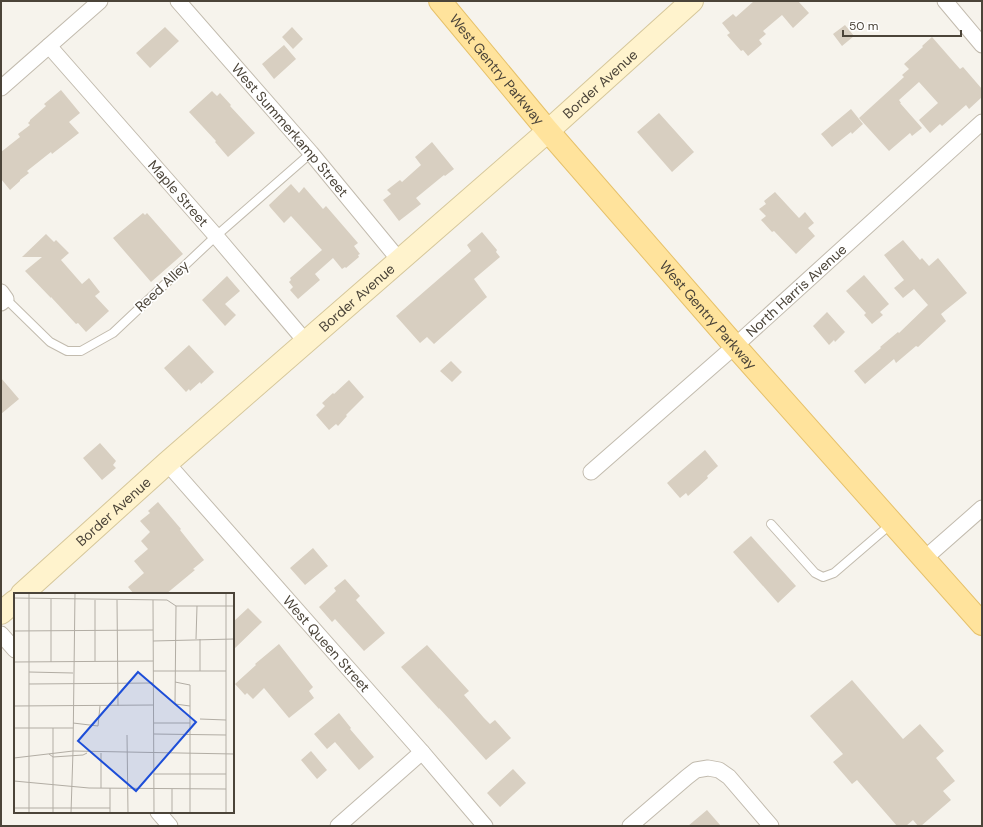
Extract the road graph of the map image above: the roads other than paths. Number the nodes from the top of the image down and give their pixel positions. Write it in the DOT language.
graph roads {
  1 [pos="100,1"];
  2 [pos="178,1"];
  3 [pos="440,1"];
  4 [pos="692,1"];
  5 [pos="945,1"];
  6 [pos="982,45"];
  7 [pos="49,46"];
  8 [pos="1,88"];
  9 [pos="982,122"];
  10 [pos="548,131"];
  11 [pos="311,153"];
  12 [pos="216,236"];
  13 [pos="400,261"];
  14 [pos="3,298"];
  15 [pos="306,342"];
  16 [pos="735,346"];
  17 [pos="167,463"];
  18 [pos="591,472"];
  19 [pos="982,508"];
  20 [pos="892,523"];
  21 [pos="771,524"];
  22 [pos="924,560"];
  23 [pos="23,593"];
  24 [pos="14,602"];
  25 [pos="1,613"];
  26 [pos="982,624"];
  27 [pos="1,634"];
  28 [pos="14,649"];
  29 [pos="422,752"];
  30 [pos="159,813"];
  31 [pos="170,826"];
  32 [pos="338,826"];
  33 [pos="485,826"];
  34 [pos="630,826"];
  35 [pos="771,826"];
  1 -- 7 [label="street"];
  2 -- 11 [label="street, West Summerkamp Street"];
  3 -- 10 [label="main road, West Gentry Parkway"];
  4 -- 10 [label="street, Border Avenue"];
  5 -- 6 [label="street"];
  7 -- 8 [label="street"];
  7 -- 12 [label="street, Maple Street"];
  9 -- 16 [label="street, North Harris Avenue"];
  10 -- 13 [label="street, Border Avenue"];
  10 -- 16 [label="main road, West Gentry Parkway"];
  11 -- 12 [label="lane, Reed Alley"];
  11 -- 13 [label="street, West Summerkamp Street"];
  12 -- 14 [label="lane, Reed Alley"];
  12 -- 15 [label="street, Maple Street"];
  13 -- 15 [label="street, Border Avenue"];
  15 -- 17 [label="street, Border Avenue"];
  16 -- 18 [label="street, North Harris Avenue"];
  16 -- 20 [label="main road, West Gentry Parkway"];
  17 -- 23 [label="street, Border Avenue"];
  17 -- 29 [label="street, West Queen Street"];
  19 -- 22 [label="street"];
  20 -- 21 [label="lane"];
  20 -- 22 [label="main road, West Gentry Parkway"];
  22 -- 26 [label="main road, West Gentry Parkway"];
  24 -- 25 [label="street"];
  27 -- 28 [label="street"];
  29 -- 32 [label="street"];
  29 -- 33 [label="street, West Queen Street"];
  30 -- 31 [label="street"];
  34 -- 35 [label="street"];
}
